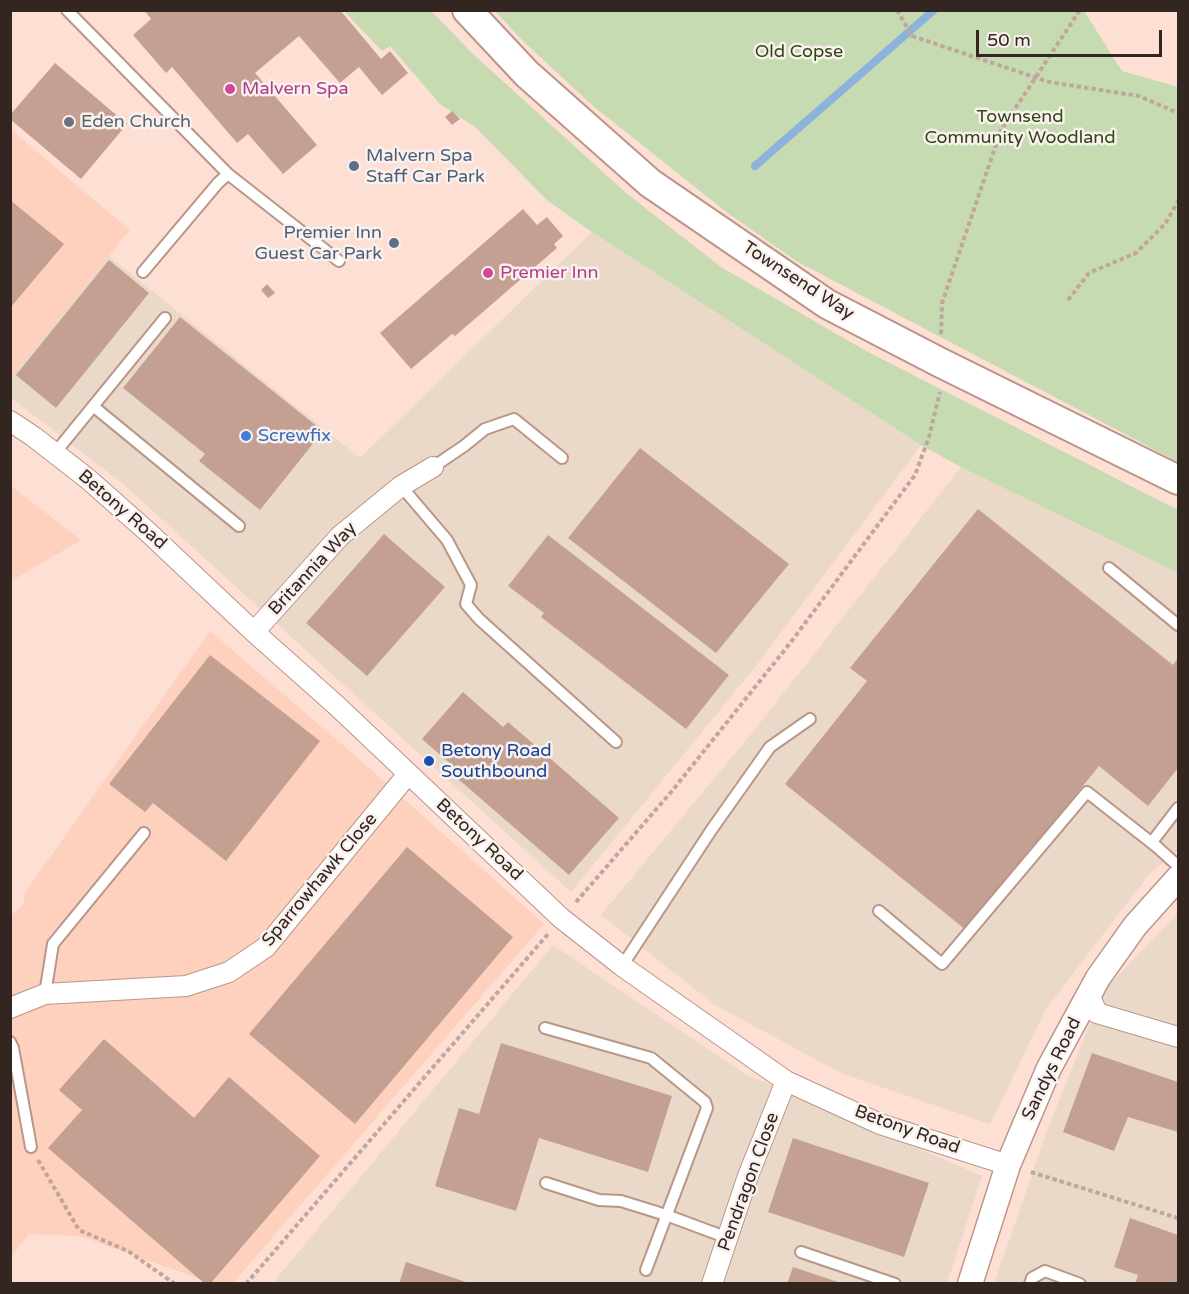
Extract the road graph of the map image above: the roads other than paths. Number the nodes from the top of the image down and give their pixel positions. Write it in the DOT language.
graph roads {
  1 [pos="67,10"];
  2 [pos="467,10"];
  3 [pos="228,174"];
  4 [pos="339,261"];
  5 [pos="143,272"];
  6 [pos="165,318"];
  7 [pos="93,406"];
  8 [pos="10,421"];
  9 [pos="55,453"];
  10 [pos="561,458"];
  11 [pos="433,466"];
  12 [pos="1179,480"];
  13 [pos="401,486"];
  14 [pos="239,526"];
  15 [pos="1109,568"];
  16 [pos="1179,625"];
  17 [pos="254,633"];
  18 [pos="810,719"];
  19 [pos="616,742"];
  20 [pos="408,774"];
  21 [pos="1179,808"];
  22 [pos="144,833"];
  23 [pos="1152,842"];
  24 [pos="1179,867"];
  25 [pos="1179,878"];
  26 [pos="879,911"];
  27 [pos="622,966"];
  28 [pos="45,994"];
  29 [pos="1089,994"];
  30 [pos="10,1008"];
  31 [pos="545,1028"];
  32 [pos="1179,1037"];
  33 [pos="10,1042"];
  34 [pos="786,1081"];
  35 [pos="31,1147"];
  36 [pos="1008,1165"];
  37 [pos="546,1183"];
  38 [pos="666,1215"];
  39 [pos="728,1238"];
  40 [pos="801,1252"];
  41 [pos="646,1269"];
  42 [pos="712,1284"];
  43 [pos="895,1284"];
  44 [pos="970,1284"];
  45 [pos="1030,1284"];
  46 [pos="1080,1284"];
  1 -- 3 [label="lane"];
  2 -- 12 [label="main road, Townsend Way"];
  3 -- 4 [label="lane"];
  3 -- 5 [label="lane"];
  6 -- 7 [label="lane"];
  7 -- 9 [label="lane"];
  7 -- 14 [label="lane"];
  8 -- 9 [label="street, Betony Road"];
  9 -- 17 [label="street, Betony Road"];
  10 -- 11 [label="lane"];
  11 -- 13 [label="street, Britannia Way"];
  13 -- 17 [label="street, Britannia Way"];
  13 -- 19 [label="lane"];
  15 -- 16 [label="lane"];
  17 -- 20 [label="street, Betony Road"];
  18 -- 27 [label="lane"];
  20 -- 27 [label="street, Betony Road"];
  20 -- 28 [label="street, Sparrowhawk Close"];
  21 -- 23 [label="lane"];
  22 -- 28 [label="lane"];
  23 -- 24 [label="lane"];
  23 -- 26 [label="lane"];
  25 -- 29 [label="street, Sandys Road"];
  27 -- 34 [label="street, Betony Road"];
  28 -- 30 [label="street, Sparrowhawk Close"];
  29 -- 32 [label="street"];
  29 -- 36 [label="street, Sandys Road"];
  31 -- 38 [label="lane"];
  33 -- 35 [label="lane"];
  34 -- 36 [label="street, Betony Road"];
  34 -- 39 [label="street, Pendragon Close"];
  36 -- 44 [label="street, Sandys Road"];
  37 -- 38 [label="lane"];
  38 -- 39 [label="lane"];
  38 -- 41 [label="lane"];
  39 -- 42 [label="street, Pendragon Close"];
  40 -- 43 [label="lane"];
  45 -- 46 [label="lane"];
}
